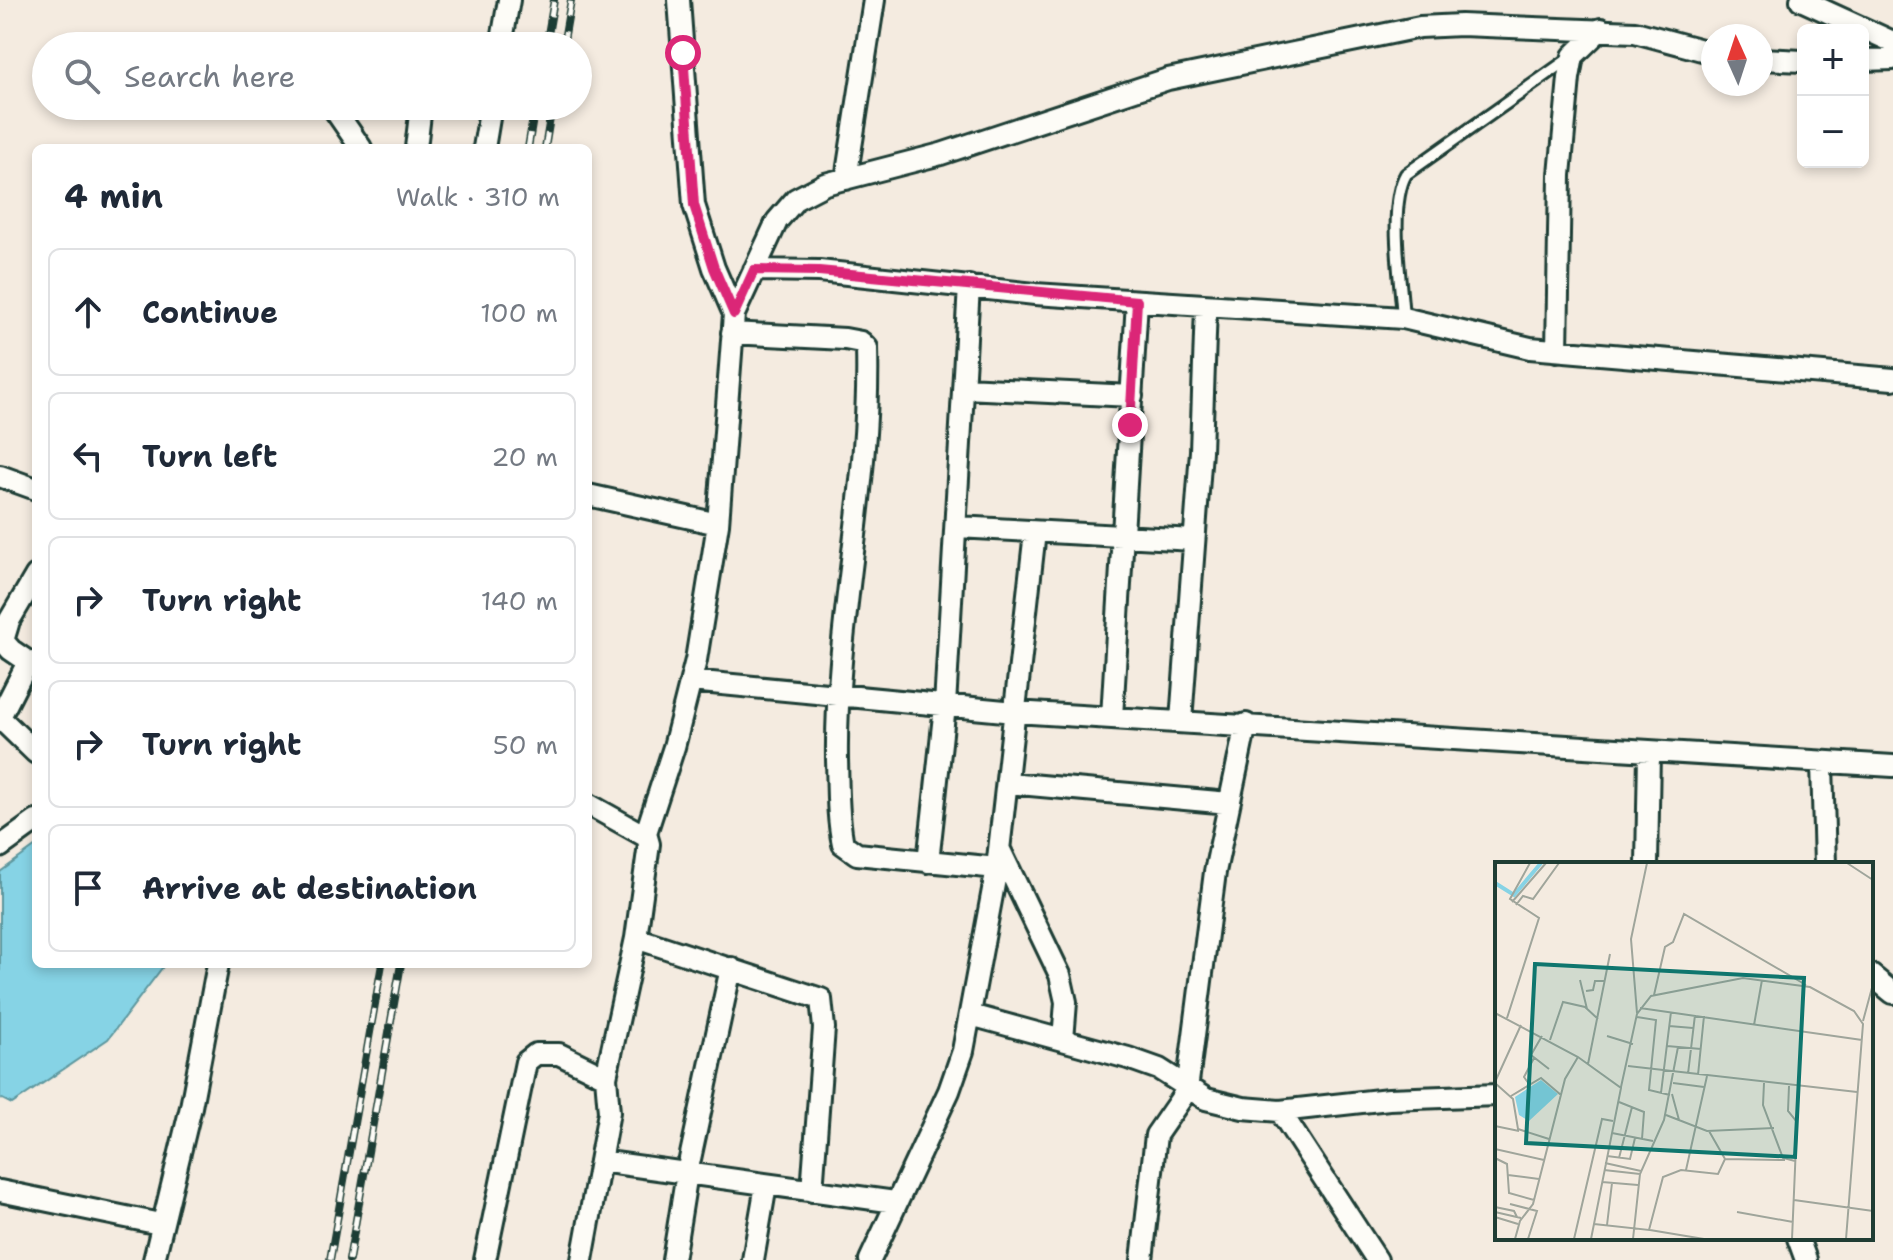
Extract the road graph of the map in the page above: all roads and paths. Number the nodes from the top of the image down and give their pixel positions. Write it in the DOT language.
graph roads {
  1 [pos="509,0"];
  2 [pos="679,0"];
  3 [pos="874,0"];
  4 [pos="1801,0"];
  5 [pos="1601,29"];
  6 [pos="503,32"];
  7 [pos="1893,42"];
  8 [pos="1701,50"];
  9 [pos="1573,56"];
  10 [pos="1893,59"];
  11 [pos="1773,60"];
  12 [pos="1869,60"];
  13 [pos="1797,61"];
  14 [pos="342,120"];
  15 [pos="419,120"];
  16 [pos="489,120"];
  17 [pos="358,144"];
  18 [pos="416,144"];
  19 [pos="485,144"];
  20 [pos="846,179"];
  21 [pos="754,270"];
  22 [pos="969,286"];
  23 [pos="1137,301"];
  24 [pos="1206,306"];
  25 [pos="1403,318"];
  26 [pos="733,324"];
  27 [pos="1557,351"];
  28 [pos="1893,379"];
  29 [pos="964,388"];
  30 [pos="1132,396"];
  31 [pos="0,476"];
  32 [pos="32,488"];
  33 [pos="592,496"];
  34 [pos="718,524"];
  35 [pos="957,527"];
  36 [pos="1035,532"];
  37 [pos="1123,538"];
  38 [pos="1194,540"];
  39 [pos="32,582"];
  40 [pos="32,665"];
  41 [pos="691,681"];
  42 [pos="836,697"];
  43 [pos="945,706"];
  44 [pos="1015,712"];
  45 [pos="1112,717"];
  46 [pos="0,718"];
  47 [pos="1181,721"];
  48 [pos="1246,724"];
  49 [pos="32,749"];
  50 [pos="1649,753"];
  51 [pos="1822,764"];
  52 [pos="1893,766"];
  53 [pos="1008,783"];
  54 [pos="1229,803"];
  55 [pos="592,806"];
  56 [pos="32,824"];
  57 [pos="645,836"];
  58 [pos="0,847"];
  59 [pos="999,859"];
  60 [pos="928,862"];
  61 [pos="1647,862"];
  62 [pos="1825,862"];
  63 [pos="636,938"];
  64 [pos="217,968"];
  65 [pos="731,968"];
  66 [pos="1873,977"];
  67 [pos="1893,993"];
  68 [pos="971,1015"];
  69 [pos="1063,1040"];
  70 [pos="606,1077"];
  71 [pos="1187,1090"];
  72 [pos="1495,1095"];
  73 [pos="1280,1111"];
  74 [pos="600,1161"];
  75 [pos="687,1173"];
  76 [pos="766,1185"];
  77 [pos="0,1191"];
  78 [pos="812,1191"];
  79 [pos="895,1202"];
  80 [pos="160,1224"];
  81 [pos="1799,1240"];
  82 [pos="154,1260"];
  83 [pos="485,1260"];
  84 [pos="582,1260"];
  85 [pos="673,1260"];
  86 [pos="753,1260"];
  87 [pos="870,1260"];
  88 [pos="1142,1260"];
  89 [pos="1377,1260"];
  90 [pos="1806,1260"];
  1 -- 6 [label="street"];
  2 -- 26 [label="street"];
  3 -- 20 [label="street"];
  4 -- 7 [label="street"];
  5 -- 8 [label="street"];
  5 -- 9 [label="street"];
  5 -- 20 [label="street"];
  9 -- 25 [label="lane"];
  9 -- 27 [label="street"];
  10 -- 12 [label="street"];
  11 -- 13 [label="street"];
  14 -- 17 [label="street"];
  15 -- 18 [label="street"];
  16 -- 19 [label="street"];
  20 -- 21 [label="street"];
  21 -- 22 [label="street"];
  21 -- 26 [label="street"];
  22 -- 23 [label="street"];
  22 -- 29 [label="street"];
  23 -- 24 [label="street"];
  23 -- 30 [label="street"];
  24 -- 25 [label="street"];
  24 -- 38 [label="street"];
  25 -- 27 [label="street"];
  26 -- 34 [label="street"];
  26 -- 42 [label="street"];
  27 -- 28 [label="street"];
  29 -- 30 [label="street"];
  29 -- 35 [label="street"];
  30 -- 37 [label="street"];
  31 -- 32 [label="street"];
  33 -- 34 [label="street"];
  34 -- 41 [label="street"];
  35 -- 36 [label="street"];
  35 -- 43 [label="street"];
  36 -- 37 [label="street"];
  36 -- 44 [label="street"];
  37 -- 38 [label="street"];
  37 -- 45 [label="street"];
  38 -- 47 [label="street"];
  39 -- 40 [label="street"];
  40 -- 46 [label="street"];
  41 -- 42 [label="street"];
  41 -- 57 [label="street"];
  42 -- 43 [label="street"];
  42 -- 60 [label="street"];
  43 -- 44 [label="street"];
  43 -- 60 [label="street"];
  44 -- 45 [label="street"];
  44 -- 53 [label="street"];
  45 -- 47 [label="street"];
  46 -- 49 [label="street"];
  47 -- 48 [label="street"];
  48 -- 50 [label="street"];
  48 -- 54 [label="street"];
  50 -- 51 [label="street"];
  50 -- 61 [label="street"];
  51 -- 52 [label="street"];
  51 -- 62 [label="street"];
  53 -- 54 [label="street"];
  53 -- 59 [label="street"];
  54 -- 71 [label="street"];
  55 -- 57 [label="street"];
  56 -- 58 [label="street"];
  57 -- 63 [label="street"];
  59 -- 60 [label="street"];
  59 -- 68 [label="street"];
  59 -- 69 [label="street"];
  63 -- 65 [label="street"];
  63 -- 70 [label="street"];
  64 -- 80 [label="street"];
  65 -- 75 [label="street"];
  65 -- 78 [label="street"];
  66 -- 67 [label="street"];
  68 -- 69 [label="street"];
  68 -- 79 [label="street"];
  69 -- 71 [label="street"];
  70 -- 74 [label="street"];
  70 -- 83 [label="street"];
  71 -- 73 [label="street"];
  71 -- 88 [label="street"];
  72 -- 73 [label="street"];
  73 -- 89 [label="street"];
  74 -- 75 [label="street"];
  74 -- 84 [label="street"];
  75 -- 76 [label="street"];
  75 -- 85 [label="street"];
  76 -- 78 [label="street"];
  76 -- 86 [label="street"];
  77 -- 80 [label="street"];
  78 -- 79 [label="street"];
  79 -- 87 [label="street"];
  80 -- 82 [label="street"];
  81 -- 90 [label="street"];
}
